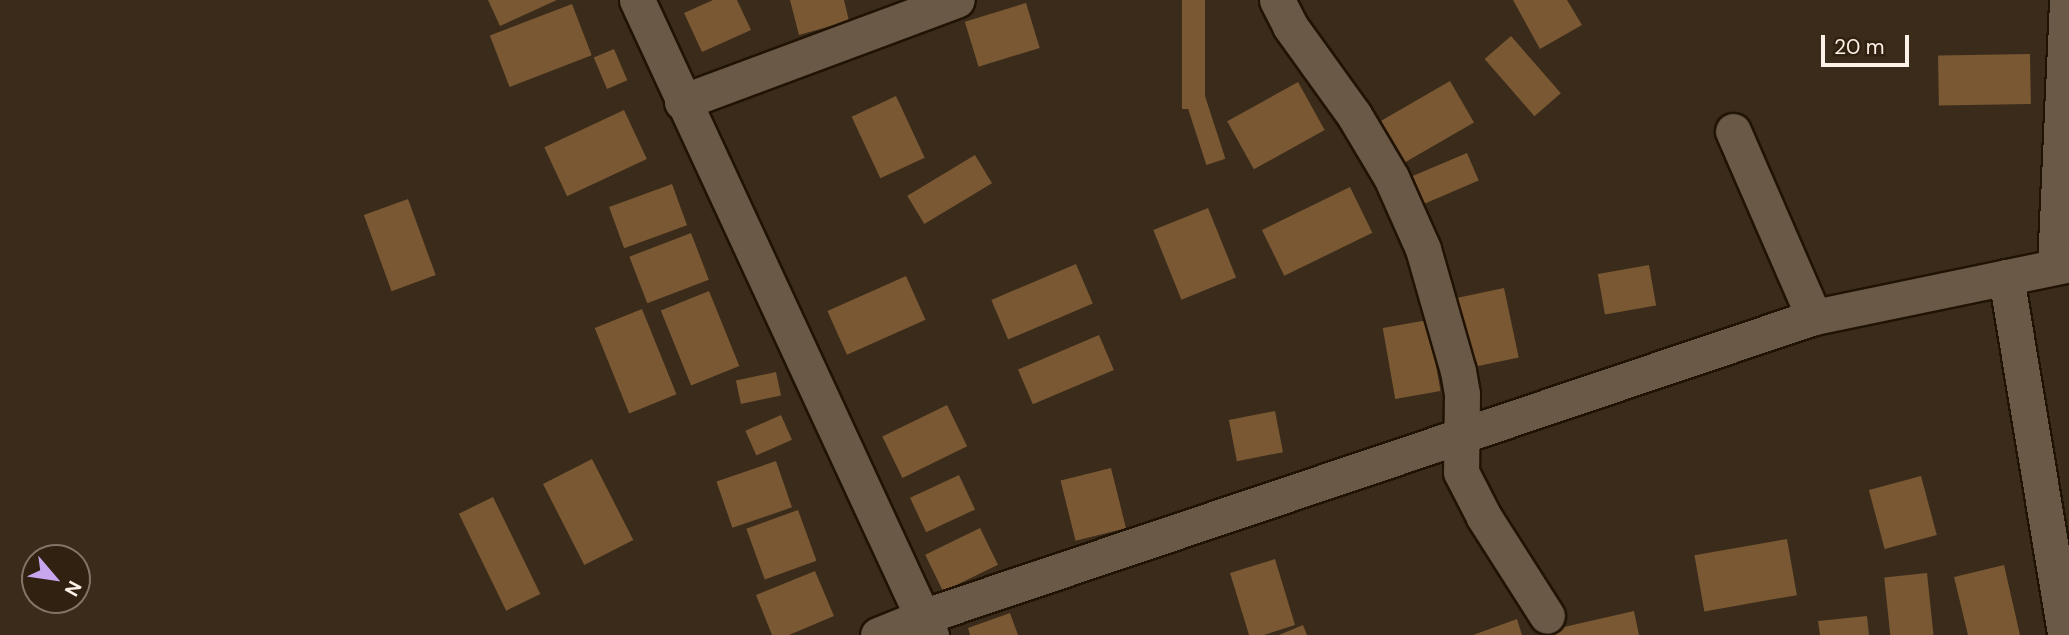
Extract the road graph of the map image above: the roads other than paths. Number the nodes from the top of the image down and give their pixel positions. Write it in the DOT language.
graph roads {
  1 [pos="637,0"];
  2 [pos="957,0"];
  3 [pos="1277,0"];
  4 [pos="2067,0"];
  5 [pos="682,102"];
  6 [pos="1733,131"];
  7 [pos="2062,265"];
  8 [pos="2006,277"];
  9 [pos="1814,317"];
  10 [pos="1463,436"];
  11 [pos="1547,616"];
  12 [pos="926,626"];
  13 [pos="878,635"];
  14 [pos="2065,635"];
  1 -- 5 [label="street"];
  2 -- 5 [label="street"];
  3 -- 10 [label="street"];
  4 -- 7 [label="street"];
  5 -- 12 [label="street"];
  6 -- 9 [label="street"];
  7 -- 8 [label="street"];
  8 -- 9 [label="street"];
  8 -- 14 [label="street"];
  9 -- 10 [label="street"];
  10 -- 11 [label="street"];
  10 -- 12 [label="street"];
  12 -- 13 [label="street"];
}
